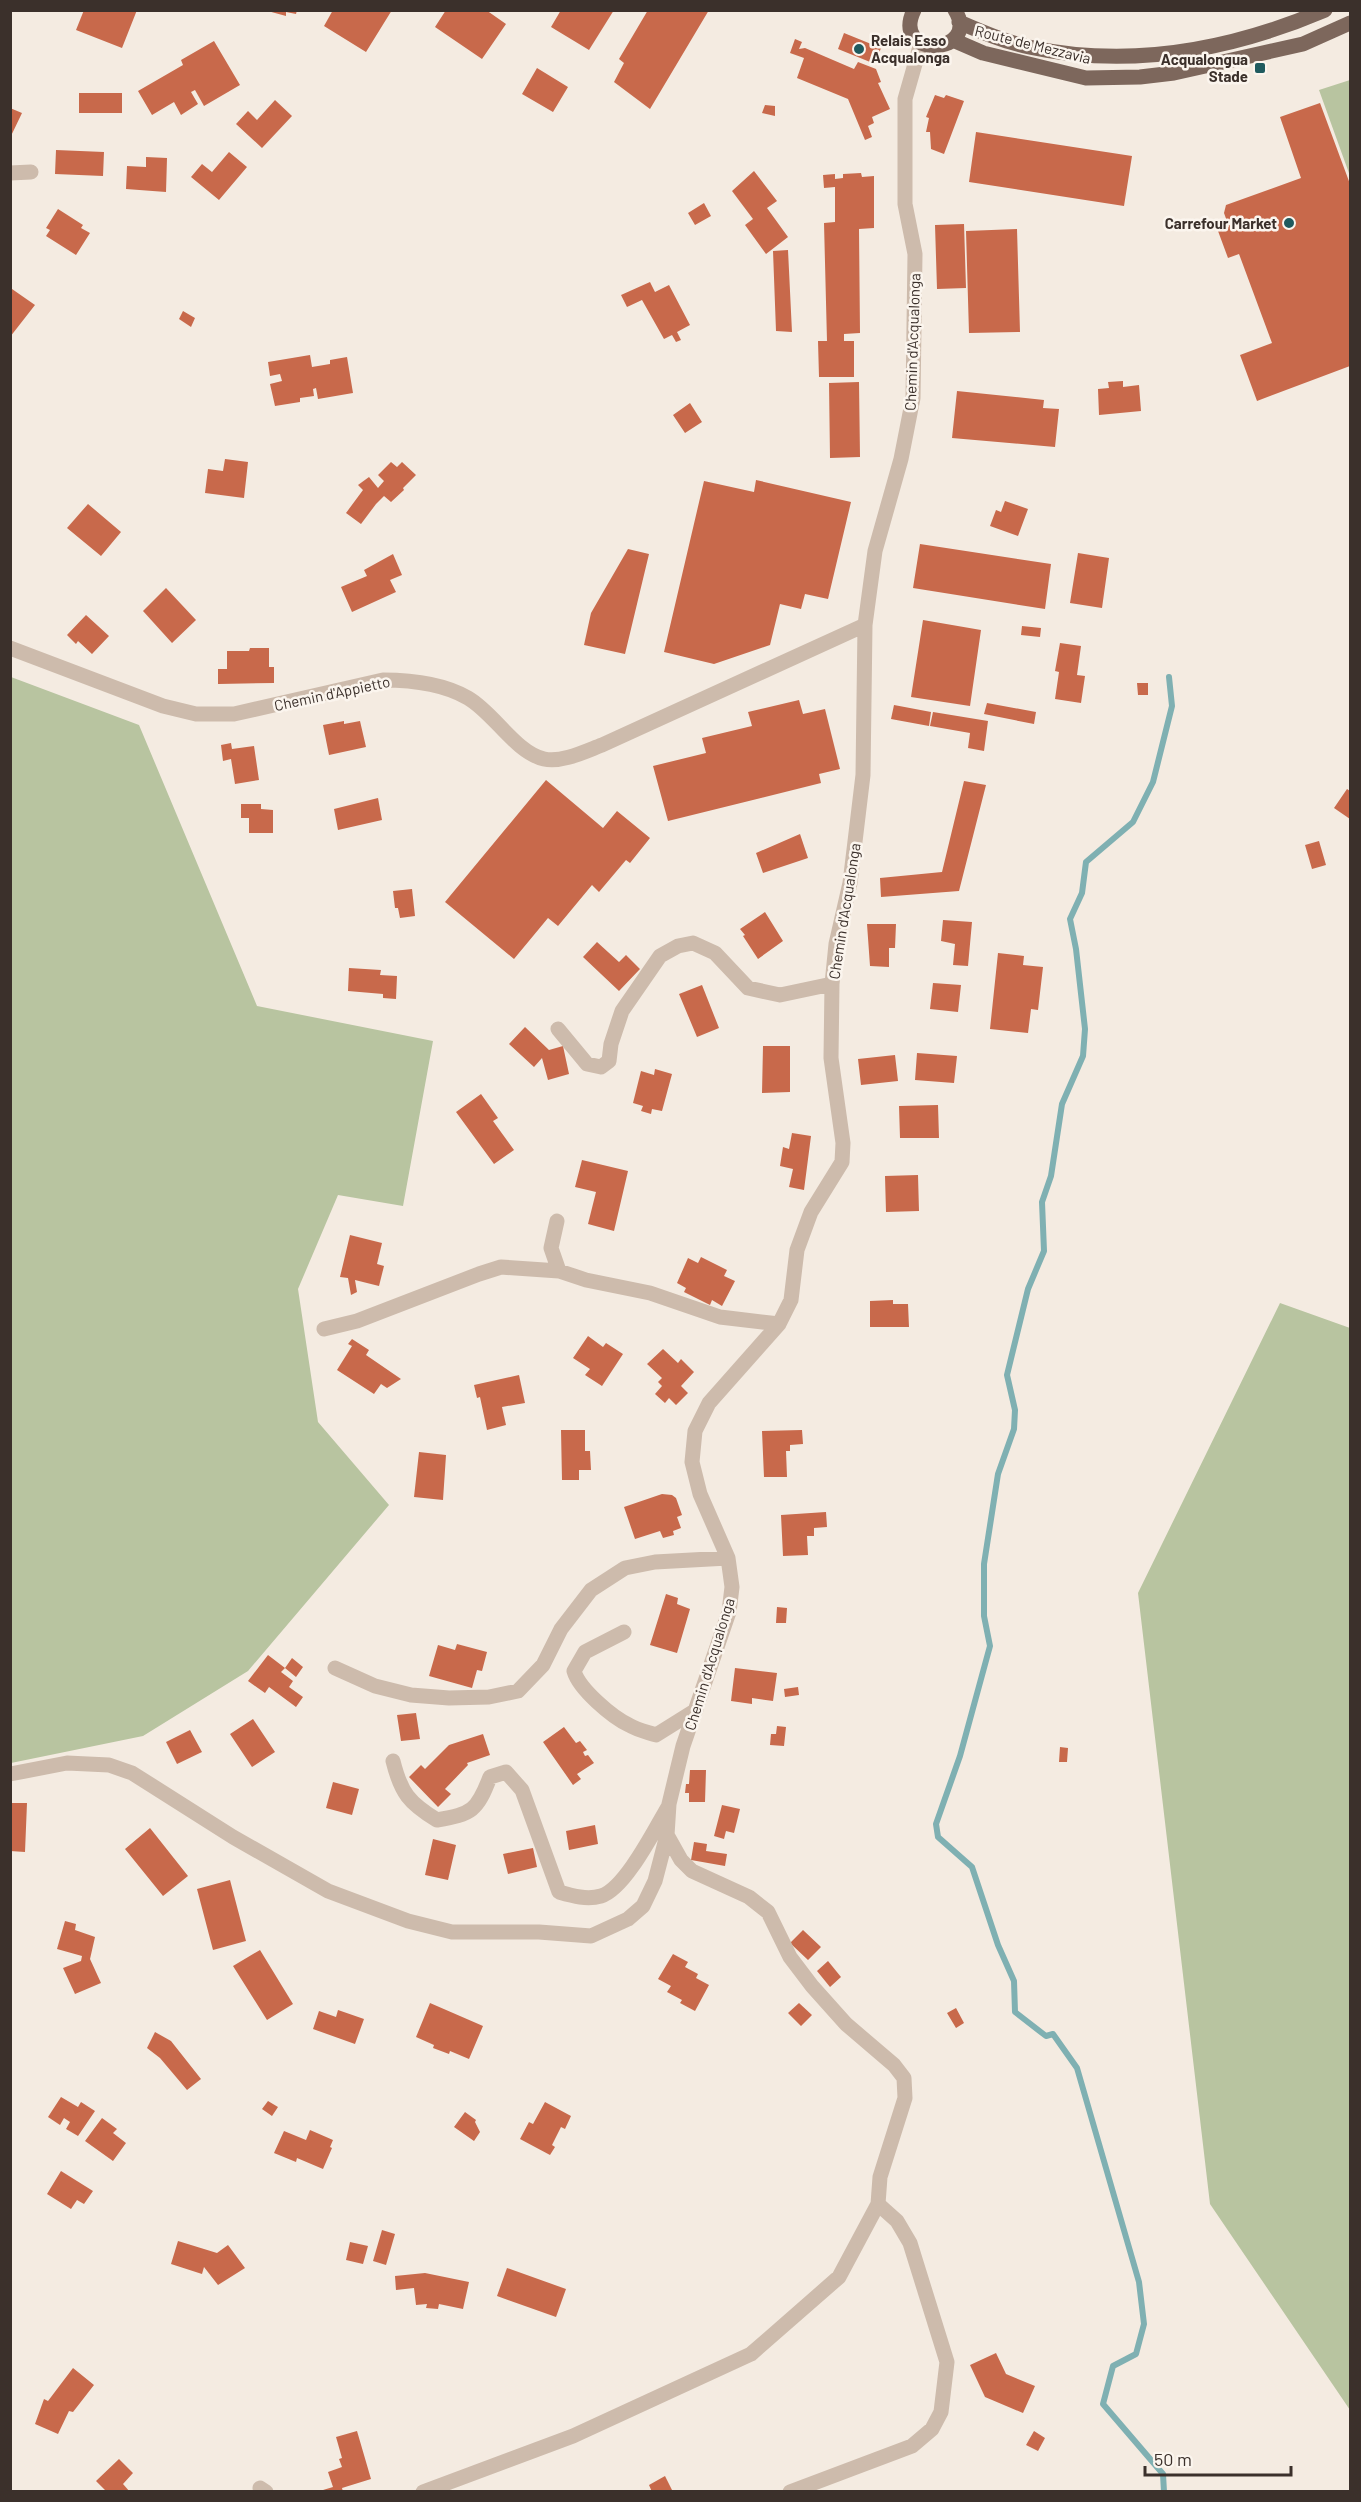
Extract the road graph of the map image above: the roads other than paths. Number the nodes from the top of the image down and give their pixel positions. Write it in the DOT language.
graph roads {
  1 [pos="1325,10"];
  2 [pos="909,12"];
  3 [pos="957,16"];
  4 [pos="1350,23"];
  5 [pos="952,40"];
  6 [pos="921,43"];
  7 [pos="31,172"];
  8 [pos="10,173"];
  9 [pos="865,625"];
  10 [pos="10,648"];
  11 [pos="832,984"];
  12 [pos="558,1029"];
  13 [pos="557,1221"];
  14 [pos="559,1271"];
  15 [pos="779,1324"];
  16 [pos="324,1329"];
  17 [pos="728,1557"];
  18 [pos="624,1632"];
  19 [pos="335,1668"];
  20 [pos="696,1710"];
  21 [pos="393,1761"];
  22 [pos="10,1774"];
  23 [pos="669,1804"];
  24 [pos="667,1835"];
  25 [pos="878,2204"];
  26 [pos="423,2492"];
  27 [pos="790,2492"];
  1 -- 3 [label="main road, Route de Mezzavia"];
  2 -- 6 [label="main road"];
  3 -- 5 [label="main road"];
  4 -- 5 [label="main road, Route de Mezzavia"];
  5 -- 6 [label="main road"];
  6 -- 9 [label="street, Chemin d'Acqualonga"];
  7 -- 8 [label="street"];
  9 -- 10 [label="street, Chemin d'Appietto"];
  9 -- 11 [label="street, Chemin d'Acqualonga"];
  11 -- 12 [label="street"];
  11 -- 15 [label="street, Chemin d'Acqualonga"];
  13 -- 14 [label="street"];
  14 -- 15 [label="street"];
  14 -- 16 [label="street"];
  15 -- 17 [label="street, Chemin d'Acqualonga"];
  17 -- 19 [label="street"];
  17 -- 20 [label="street, Chemin d'Acqualonga"];
  18 -- 20 [label="street"];
  20 -- 23 [label="street, Chemin d'Acqualonga"];
  21 -- 23 [label="street"];
  22 -- 24 [label="street, Chemin d'Acqualonga"];
  23 -- 24 [label="street, Chemin d'Acqualonga"];
  24 -- 25 [label="street"];
  25 -- 26 [label="street"];
  25 -- 27 [label="street"];
}
